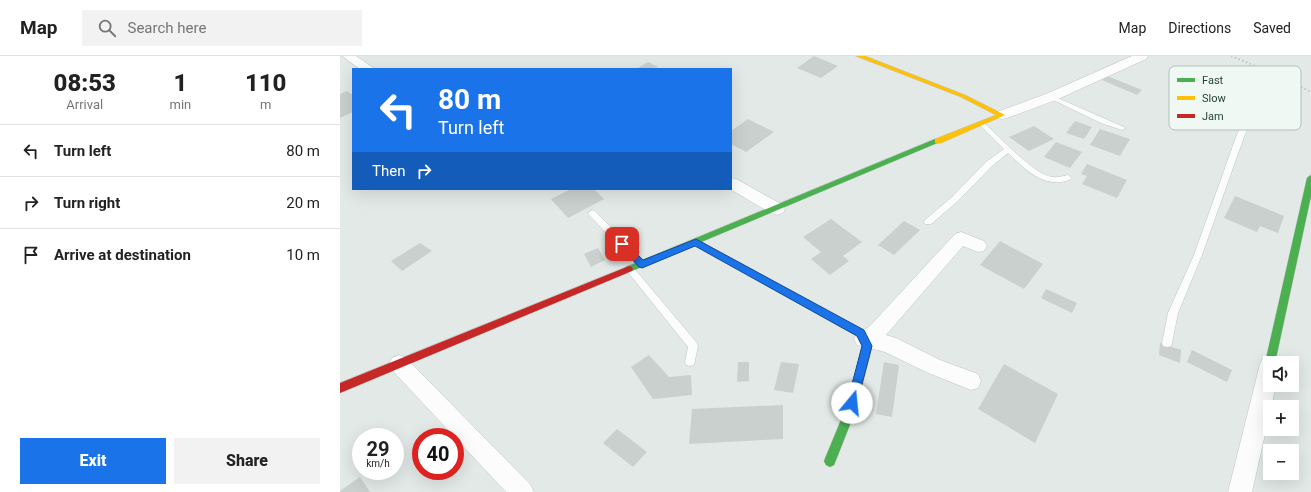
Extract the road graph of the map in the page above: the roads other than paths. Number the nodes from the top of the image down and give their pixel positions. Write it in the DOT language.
graph roads {
  1 [pos="348,56"];
  2 [pos="859,56"];
  3 [pos="1142,56"];
  4 [pos="367,68"];
  5 [pos="1051,97"];
  6 [pos="1002,115"];
  7 [pos="982,124"];
  8 [pos="1122,128"];
  9 [pos="1243,130"];
  10 [pos="1008,149"];
  11 [pos="1068,178"];
  12 [pos="1311,178"];
  13 [pos="732,184"];
  14 [pos="777,209"];
  15 [pos="1308,209"];
  16 [pos="592,213"];
  17 [pos="928,222"];
  18 [pos="696,242"];
  19 [pos="978,246"];
  20 [pos="642,264"];
  21 [pos="630,269"];
  22 [pos="864,340"];
  23 [pos="1167,343"];
  24 [pos="1272,356"];
  25 [pos="690,362"];
  26 [pos="399,364"];
  27 [pos="971,381"];
  28 [pos="340,388"];
  29 [pos="1263,392"];
  30 [pos="830,461"];
  31 [pos="522,492"];
  32 [pos="1240,492"];
  1 -- 4 [label="street"];
  2 -- 6 [label="street"];
  3 -- 5 [label="street"];
  5 -- 6 [label="street"];
  5 -- 8 [label="lane"];
  6 -- 7 [label="street"];
  7 -- 10 [label="lane"];
  7 -- 14 [label="street"];
  9 -- 23 [label="lane"];
  10 -- 11 [label="lane"];
  10 -- 17 [label="lane"];
  12 -- 15 [label="street"];
  13 -- 14 [label="street"];
  14 -- 18 [label="street"];
  15 -- 24 [label="street"];
  16 -- 20 [label="lane"];
  18 -- 20 [label="street"];
  18 -- 22 [label="street"];
  19 -- 22 [label="street"];
  20 -- 21 [label="street"];
  21 -- 25 [label="lane"];
  21 -- 26 [label="street"];
  22 -- 27 [label="street"];
  22 -- 30 [label="street"];
  26 -- 28 [label="street"];
  26 -- 31 [label="street"];
  29 -- 32 [label="street"];
}
